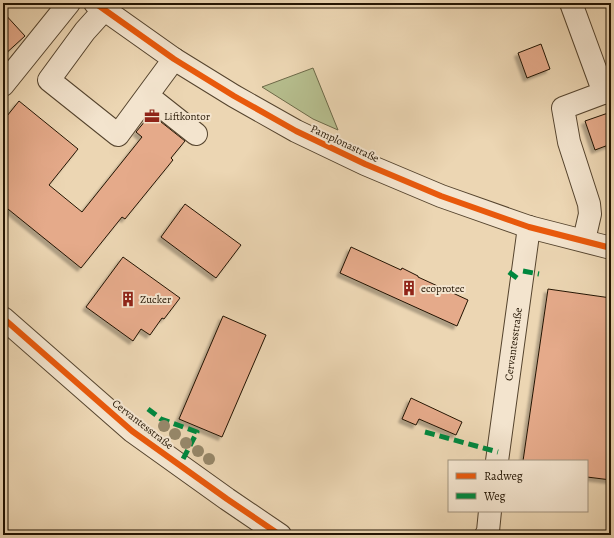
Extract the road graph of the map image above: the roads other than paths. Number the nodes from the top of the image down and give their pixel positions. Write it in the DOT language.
graph roads {
  1 [pos="69,3"];
  2 [pos="571,3"];
  3 [pos="99,6"];
  4 [pos="174,59"];
  5 [pos="3,84"];
  6 [pos="608,92"];
  7 [pos="148,96"];
  8 [pos="196,134"];
  9 [pos="529,227"];
  10 [pos="584,240"];
  11 [pos="611,248"];
  12 [pos="3,318"];
  13 [pos="497,460"];
  14 [pos="490,512"];
  15 [pos="280,535"];
  16 [pos="486,535"];
  1 -- 5 [label="street"];
  2 -- 6 [label="street"];
  3 -- 4 [label="street, Pamplonastraße"];
  3 -- 7 [label="street"];
  4 -- 7 [label="street"];
  4 -- 9 [label="street, Pamplonastraße"];
  6 -- 10 [label="street"];
  7 -- 8 [label="street"];
  9 -- 10 [label="street, Pamplonastraße"];
  9 -- 13 [label="street, Cervantesstraße"];
  10 -- 11 [label="street, Pamplonastraße"];
  12 -- 15 [label="street, Cervantesstraße"];
  14 -- 16 [label="street"];
}
